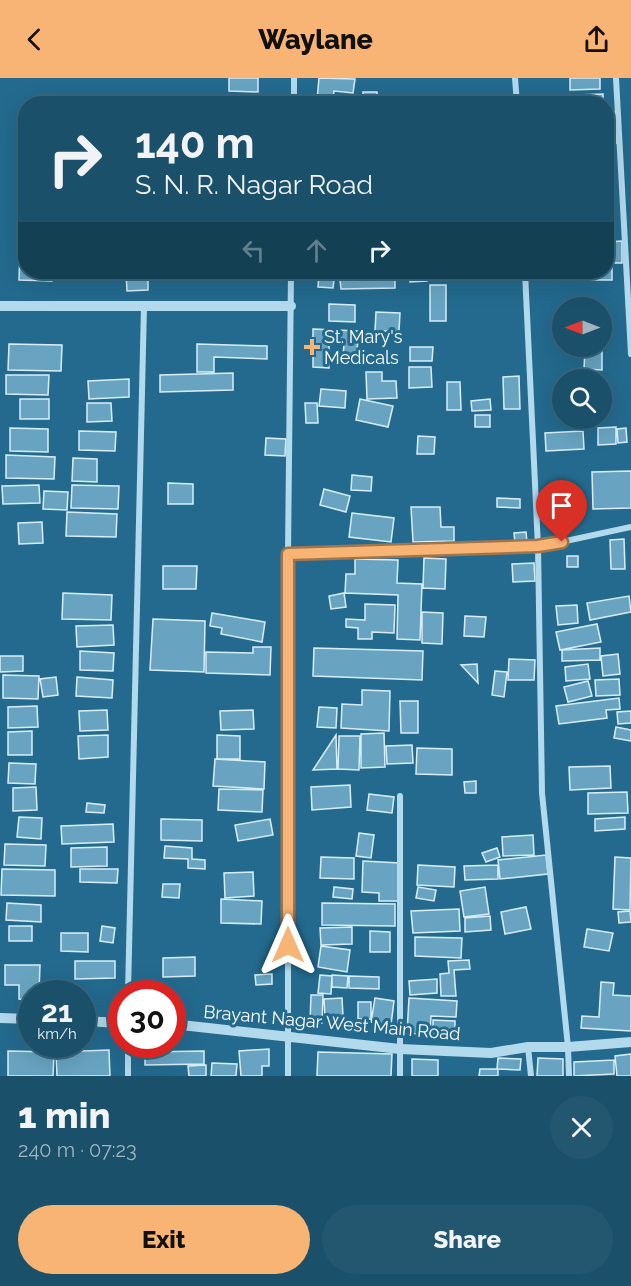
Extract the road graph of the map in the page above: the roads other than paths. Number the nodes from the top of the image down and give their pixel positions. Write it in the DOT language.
graph roads {
  1 [pos="294,78"];
  2 [pos="516,78"];
  3 [pos="616,78"];
  4 [pos="294,96"];
  5 [pos="517,96"];
  6 [pos="291,279"];
  7 [pos="525,279"];
  8 [pos="0,306"];
  9 [pos="144,306"];
  10 [pos="291,306"];
  11 [pos="630,324"];
  12 [pos="631,354"];
  13 [pos="631,527"];
  14 [pos="538,546"];
  15 [pos="288,554"];
  16 [pos="400,796"];
  17 [pos="128,980"];
  18 [pos="0,1018"];
  19 [pos="18,1019"];
  20 [pos="186,1026"];
  21 [pos="288,1037"];
  22 [pos="631,1042"];
  23 [pos="528,1047"];
  24 [pos="568,1047"];
  25 [pos="400,1049"];
  26 [pos="128,1058"];
  27 [pos="128,1076"];
  28 [pos="288,1076"];
  29 [pos="400,1076"];
  30 [pos="531,1076"];
  31 [pos="569,1076"];
  1 -- 4 [label="street"];
  2 -- 5 [label="street"];
  3 -- 11 [label="street"];
  6 -- 10 [label="street"];
  7 -- 14 [label="street"];
  8 -- 9 [label="street"];
  9 -- 10 [label="street"];
  9 -- 17 [label="street"];
  10 -- 15 [label="street"];
  11 -- 12 [label="street"];
  13 -- 14 [label="street"];
  14 -- 15 [label="street"];
  14 -- 24 [label="street"];
  15 -- 21 [label="street"];
  16 -- 25 [label="street"];
  18 -- 19 [label="street"];
  20 -- 21 [label="street, Brayant Nagar West Main Road"];
  21 -- 25 [label="street, Brayant Nagar West Main Road"];
  21 -- 28 [label="street"];
  22 -- 24 [label="street, Brayant Nagar West Main Road"];
  23 -- 24 [label="street, Brayant Nagar West Main Road"];
  23 -- 25 [label="street, Brayant Nagar West Main Road"];
  23 -- 30 [label="street"];
  24 -- 31 [label="street"];
  25 -- 29 [label="street"];
  26 -- 27 [label="street"];
}
